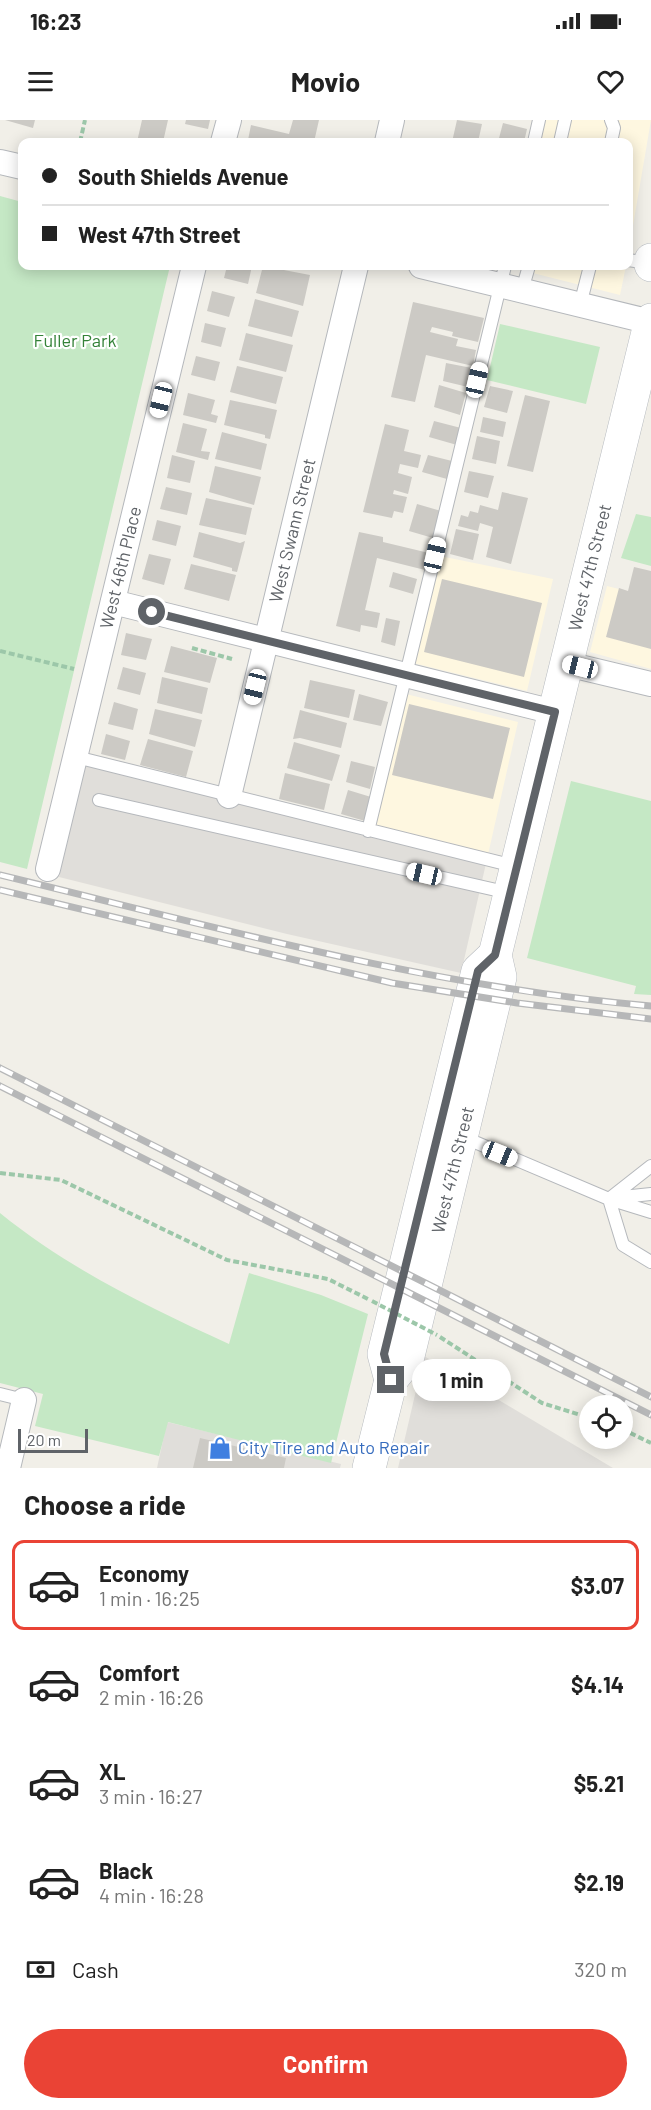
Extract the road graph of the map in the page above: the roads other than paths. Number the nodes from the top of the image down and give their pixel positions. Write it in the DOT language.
graph roads {
  1 [pos="229,120"];
  2 [pos="392,120"];
  3 [pos="539,120"];
  4 [pos="565,120"];
  5 [pos="611,120"];
  6 [pos="224,138"];
  7 [pos="388,138"];
  8 [pos="535,138"];
  9 [pos="561,138"];
  10 [pos="612,138"];
  11 [pos="0,162"];
  12 [pos="18,166"];
  13 [pos="633,261"];
  14 [pos="651,263"];
  15 [pos="193,270"];
  16 [pos="356,270"];
  17 [pos="446,270"];
  18 [pos="523,270"];
  19 [pos="589,270"];
  20 [pos="509,280"];
  21 [pos="580,305"];
  22 [pos="651,322"];
  23 [pos="113,602"];
  24 [pos="267,640"];
  25 [pos="567,664"];
  26 [pos="406,675"];
  27 [pos="651,684"];
  28 [pos="555,712"];
  29 [pos="76,757"];
  30 [pos="229,796"];
  31 [pos="99,800"];
  32 [pos="369,831"];
  33 [pos="48,869"];
  34 [pos="513,880"];
  35 [pos="450,1134"];
  36 [pos="651,1166"];
  37 [pos="651,1194"];
  38 [pos="609,1199"];
  39 [pos="651,1212"];
  40 [pos="651,1262"];
  41 [pos="0,1394"];
  42 [pos="24,1400"];
  43 [pos="8,1468"];
  44 [pos="369,1468"];
  1 -- 6 [label="street"];
  2 -- 7 [label="street"];
  3 -- 8 [label="lane"];
  4 -- 9 [label="lane"];
  5 -- 10 [label="lane"];
  11 -- 12 [label="street"];
  13 -- 14 [label="lane"];
  15 -- 23 [label="street, West 46th Place"];
  16 -- 24 [label="street, West Swann Street"];
  17 -- 20 [label="street"];
  18 -- 20 [label="lane"];
  19 -- 21 [label="lane"];
  20 -- 21 [label="street"];
  20 -- 26 [label="lane"];
  21 -- 22 [label="street"];
  22 -- 25 [label="main road, West 47th Street"];
  23 -- 24 [label="street"];
  23 -- 29 [label="street, West 46th Place"];
  24 -- 26 [label="street"];
  24 -- 30 [label="street, West Swann Street"];
  25 -- 27 [label="street"];
  25 -- 28 [label="main road, West 47th Street"];
  26 -- 28 [label="street"];
  26 -- 32 [label="lane"];
  28 -- 34 [label="main road, West 47th Street"];
  29 -- 30 [label="lane"];
  29 -- 33 [label="street, West 46th Place"];
  30 -- 32 [label="lane"];
  31 -- 34 [label="lane"];
  32 -- 34 [label="lane"];
  34 -- 35 [label="main road, West 47th Street"];
  35 -- 38 [label="lane"];
  35 -- 44 [label="main road, West 47th Street"];
  36 -- 38 [label="lane"];
  37 -- 38 [label="lane"];
  38 -- 39 [label="lane"];
  38 -- 40 [label="lane"];
  41 -- 42 [label="lane"];
  42 -- 43 [label="street"];
}
